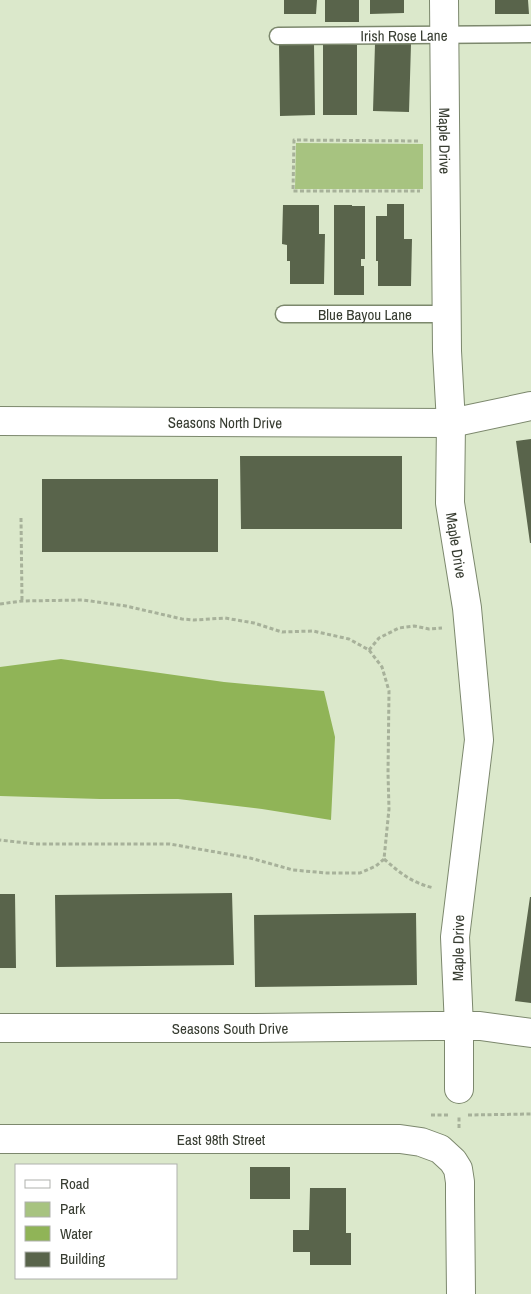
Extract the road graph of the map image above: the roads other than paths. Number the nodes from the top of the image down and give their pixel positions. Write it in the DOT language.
graph roads {
  1 [pos="444,0"];
  2 [pos="531,34"];
  3 [pos="444,35"];
  4 [pos="278,36"];
  5 [pos="284,314"];
  6 [pos="447,314"];
  7 [pos="531,406"];
  8 [pos="0,421"];
  9 [pos="451,423"];
  10 [pos="459,1026"];
  11 [pos="0,1028"];
  12 [pos="531,1033"];
  13 [pos="459,1089"];
  14 [pos="0,1139"];
  15 [pos="460,1294"];
  1 -- 3 [label="street, Maple Drive"];
  2 -- 3 [label="lane, Irish Rose Lane"];
  3 -- 4 [label="lane, Irish Rose Lane"];
  3 -- 6 [label="street, Maple Drive"];
  5 -- 6 [label="lane, Blue Bayou Lane"];
  6 -- 9 [label="street, Maple Drive"];
  7 -- 9 [label="street, Seasons North Drive"];
  8 -- 9 [label="street, Seasons North Drive"];
  9 -- 10 [label="street, Maple Drive"];
  10 -- 11 [label="street, Seasons South Drive"];
  10 -- 12 [label="street, Seasons South Drive"];
  10 -- 13 [label="street, Maple Drive"];
  14 -- 15 [label="street, East 98th Street"];
}
